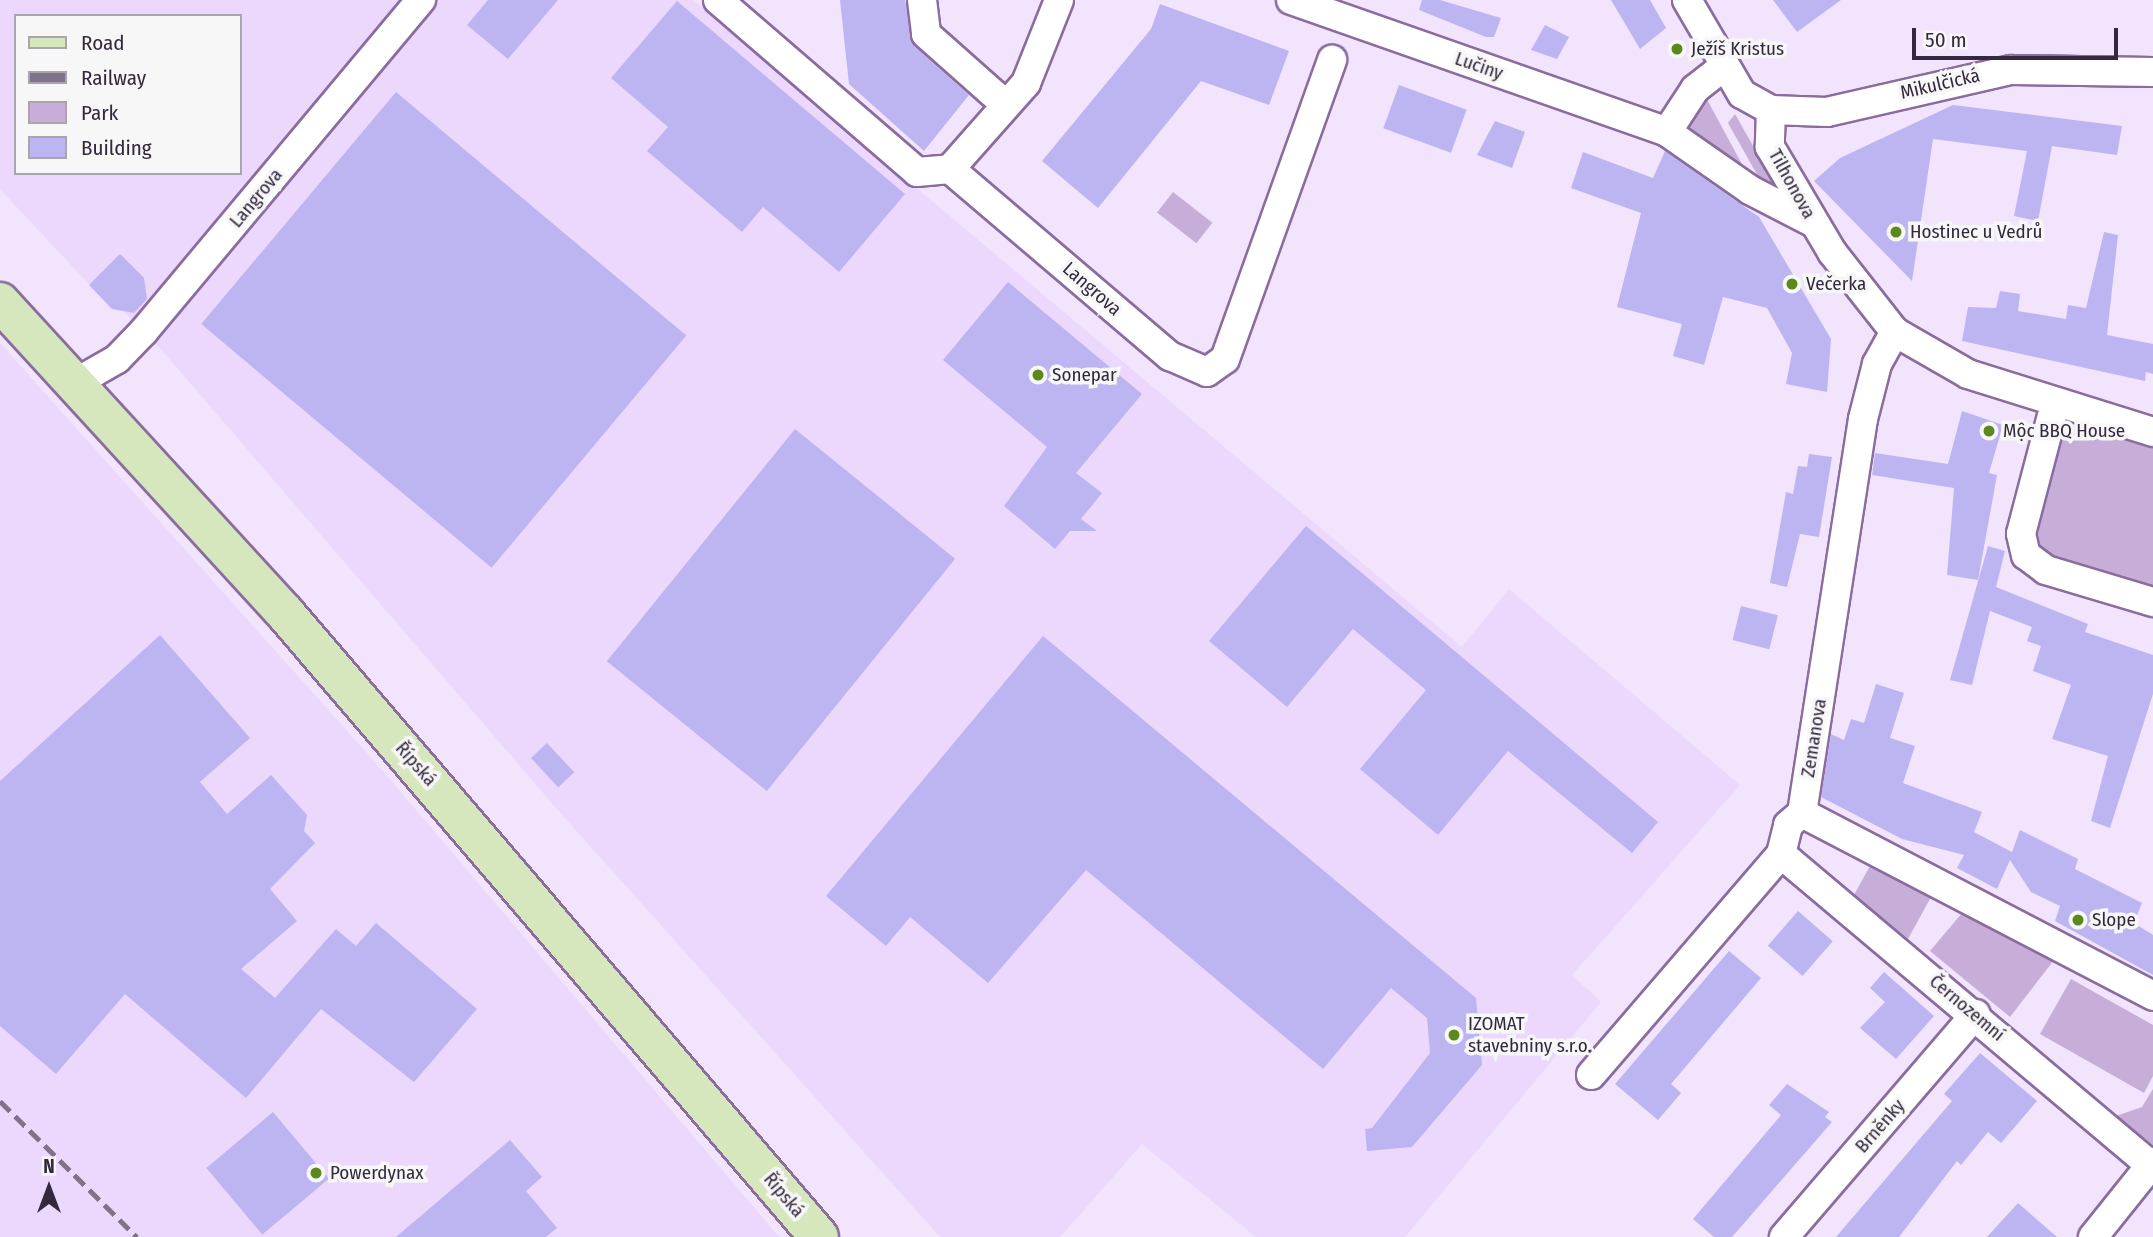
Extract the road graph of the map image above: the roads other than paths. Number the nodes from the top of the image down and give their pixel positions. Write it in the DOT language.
graph roads {
  1 [pos="421,0"];
  2 [pos="718,0"];
  3 [pos="922,0"];
  4 [pos="1059,0"];
  5 [pos="1291,0"];
  6 [pos="1687,0"];
  7 [pos="1332,60"];
  8 [pos="1724,66"];
  9 [pos="2153,72"];
  10 [pos="1006,106"];
  11 [pos="1771,110"];
  12 [pos="1667,132"];
  13 [pos="950,169"];
  14 [pos="1814,223"];
  15 [pos="0,302"];
  16 [pos="1895,332"];
  17 [pos="77,382"];
  18 [pos="2054,404"];
  19 [pos="2153,432"];
  20 [pos="2153,601"];
  21 [pos="1802,813"];
  22 [pos="1781,853"];
  23 [pos="2153,996"];
  24 [pos="1976,1014"];
  25 [pos="1591,1075"];
  26 [pos="2152,1165"];
  27 [pos="819,1237"];
  28 [pos="1784,1237"];
  29 [pos="2093,1237"];
  1 -- 17 [label="street, Langrova"];
  2 -- 13 [label="street"];
  3 -- 10 [label="street"];
  4 -- 10 [label="street"];
  5 -- 12 [label="street, Lučiny"];
  6 -- 8 [label="street"];
  7 -- 13 [label="street, Langrova"];
  8 -- 11 [label="street"];
  8 -- 12 [label="street"];
  9 -- 11 [label="street, Mikulčická"];
  10 -- 13 [label="street"];
  11 -- 14 [label="street, Tilhonova"];
  12 -- 14 [label="street, Lučiny"];
  14 -- 16 [label="street, Tilhonova"];
  15 -- 17 [label="street, Řípská"];
  16 -- 18 [label="street"];
  16 -- 21 [label="street, Zemanova"];
  17 -- 27 [label="street, Řípská"];
  18 -- 19 [label="street"];
  18 -- 20 [label="street"];
  21 -- 22 [label="street, Zemanova"];
  21 -- 23 [label="street"];
  22 -- 24 [label="street, Černozemní"];
  22 -- 25 [label="street, Zemanova"];
  24 -- 26 [label="street, Černozemní"];
  24 -- 28 [label="street, Brněnky"];
  26 -- 29 [label="street"];
}
